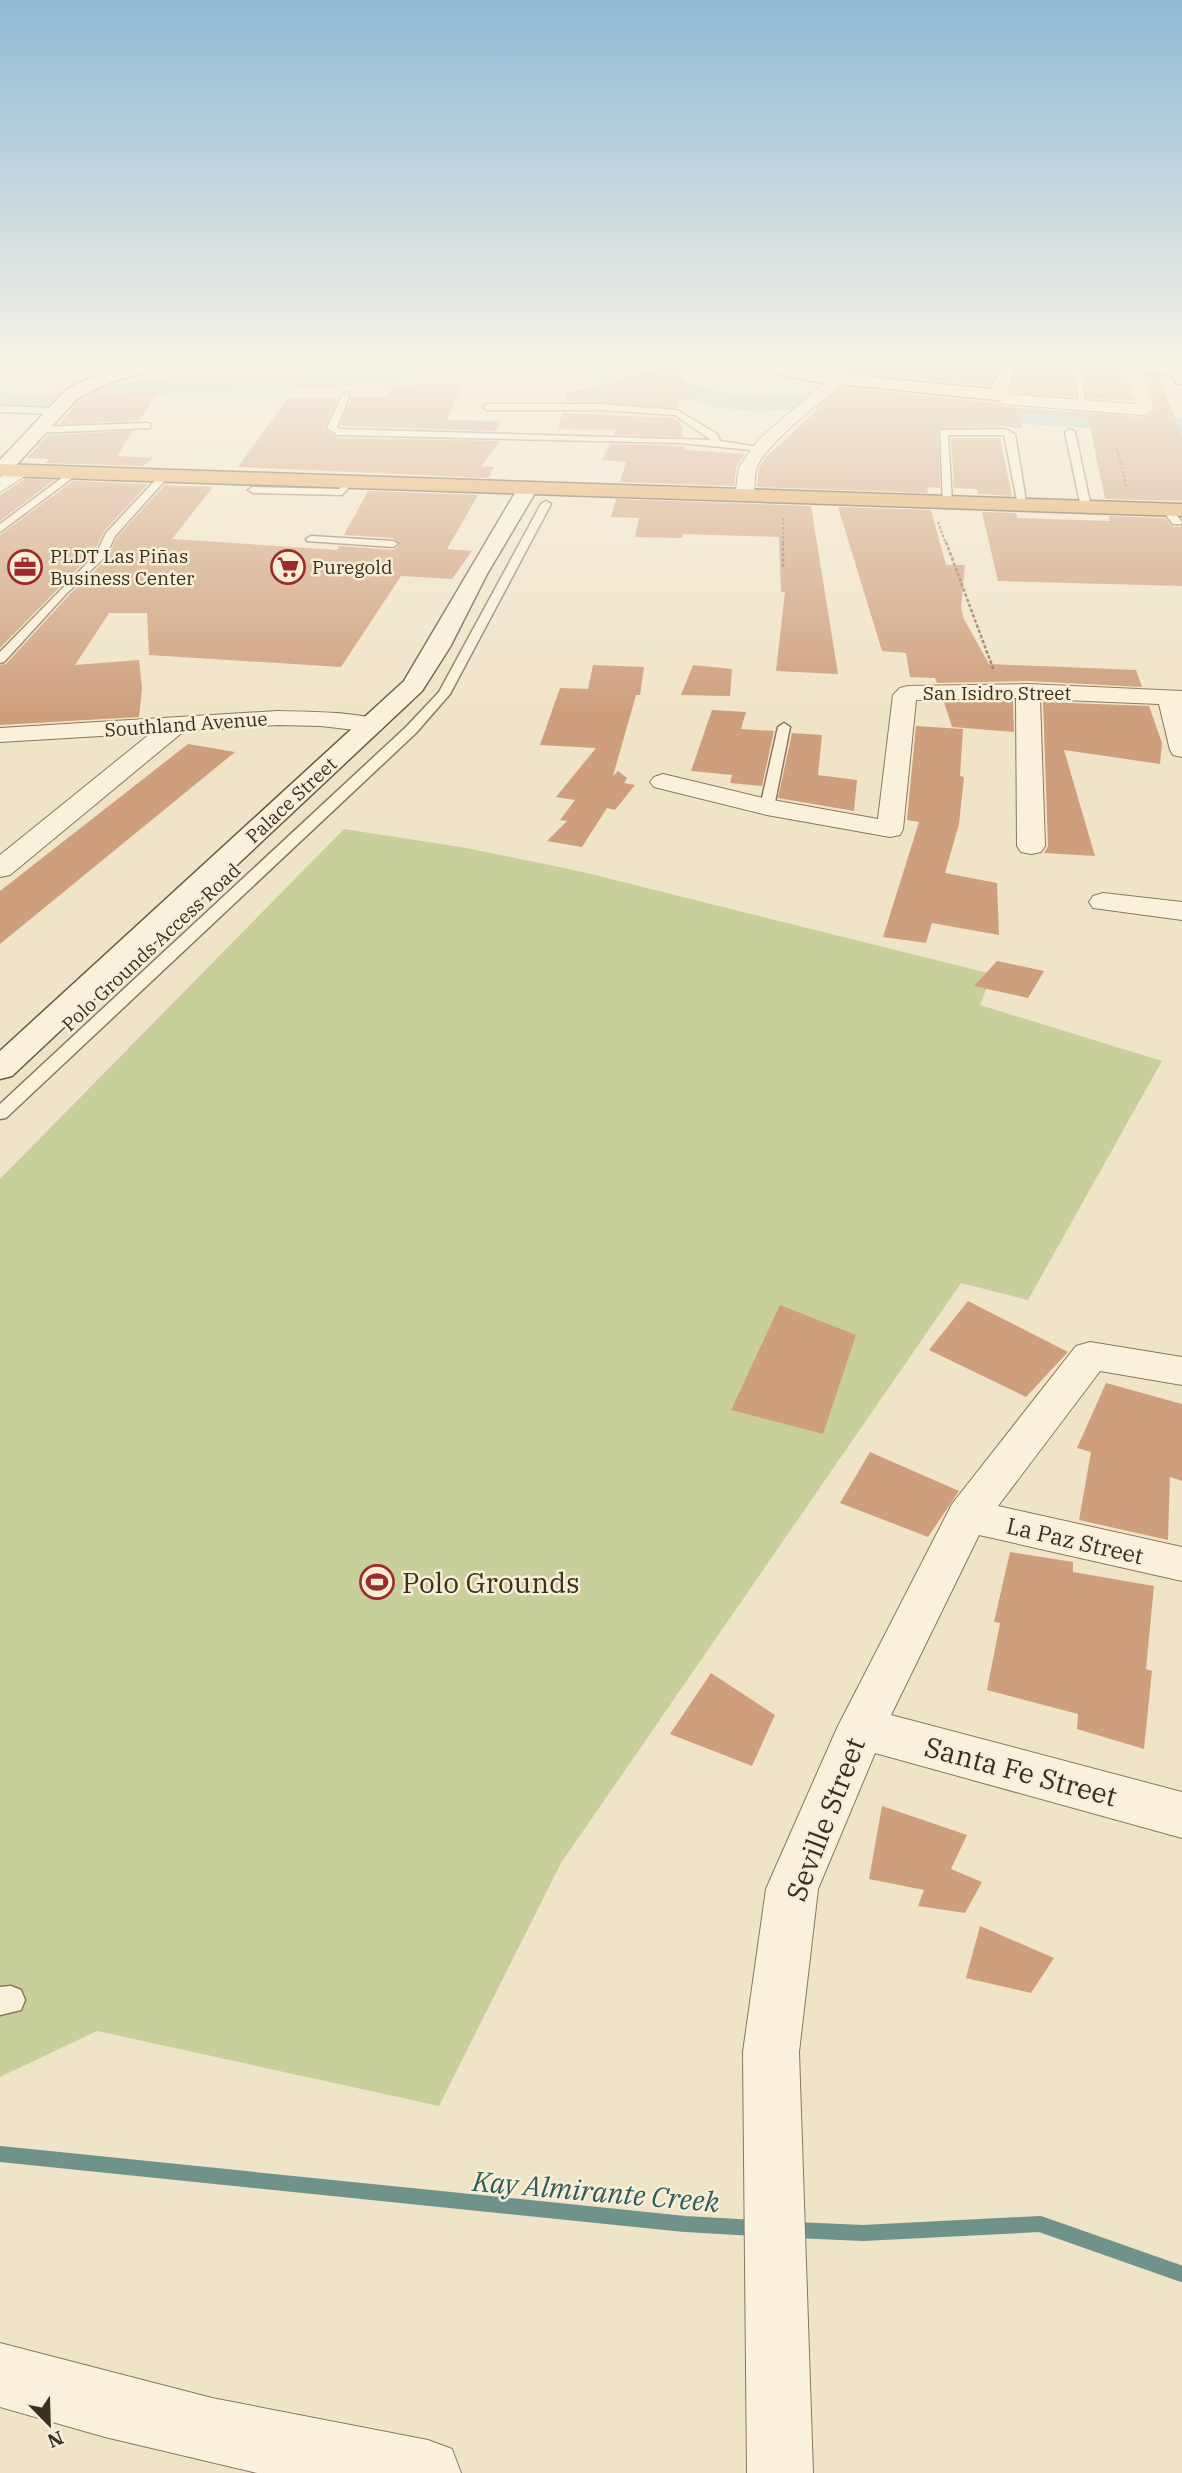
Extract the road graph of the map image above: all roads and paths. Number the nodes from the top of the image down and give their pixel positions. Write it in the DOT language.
graph roads {
  1 [pos="63,481"];
  2 [pos="159,481"];
  3 [pos="331,481"];
  4 [pos="746,481"];
  5 [pos="940,481"];
  6 [pos="1019,481"];
  7 [pos="1081,481"];
  8 [pos="1125,481"];
  9 [pos="744,495"];
  10 [pos="537,496"];
  11 [pos="783,497"];
  12 [pos="939,502"];
  13 [pos="1023,505"];
  14 [pos="1086,507"];
  15 [pos="1135,508"];
  16 [pos="1175,514"];
  17 [pos="0,529"];
  18 [pos="311,539"];
  19 [pos="393,544"];
  20 [pos="783,566"];
  21 [pos="0,659"];
  22 [pos="1001,691"];
  23 [pos="1028,691"];
  24 [pos="1175,698"];
  25 [pos="176,725"];
  26 [pos="372,725"];
  27 [pos="784,727"];
  28 [pos="0,735"];
  29 [pos="1182,750"];
  30 [pos="663,782"];
  31 [pos="767,807"];
  32 [pos="13,846"];
  33 [pos="1031,846"];
  34 [pos="0,869"];
  35 [pos="1103,902"];
  36 [pos="1182,911"];
  37 [pos="0,1069"];
  38 [pos="0,1115"];
  39 [pos="1182,1371"];
  40 [pos="967,1516"];
  41 [pos="1182,1564"];
  42 [pos="861,1728"];
  43 [pos="1182,1815"];
  44 [pos="0,2375"];
  45 [pos="340,2465"];
  46 [pos="428,2473"];
  47 [pos="780,2473"];
  1 -- 17 [label="lane"];
  2 -- 21 [label="lane"];
  3 -- 10 [label="highway"];
  4 -- 9 [label="street"];
  5 -- 12 [label="lane"];
  6 -- 13 [label="lane"];
  7 -- 14 [label="lane"];
  8 -- 15 [label="path"];
  9 -- 10 [label="highway"];
  9 -- 11 [label="highway"];
  10 -- 26 [label="street, Palace Street"];
  10 -- 38 [label="lane, Polo Grounds Access Road"];
  11 -- 12 [label="highway"];
  11 -- 20 [label="path"];
  12 -- 13 [label="highway"];
  12 -- 22 [label="path"];
  13 -- 14 [label="highway"];
  14 -- 15 [label="highway"];
  15 -- 16 [label="highway"];
  18 -- 19 [label="lane"];
  22 -- 23 [label="street, San Isidro Street"];
  22 -- 31 [label="street, San Isidro Street"];
  23 -- 24 [label="street, San Isidro Street"];
  23 -- 33 [label="street"];
  24 -- 29 [label="street"];
  25 -- 26 [label="street, Southland Avenue"];
  25 -- 28 [label="street, Southland Avenue"];
  25 -- 32 [label="street"];
  26 -- 37 [label="street, Palace Street"];
  27 -- 31 [label="lane"];
  30 -- 31 [label="street"];
  32 -- 34 [label="street"];
  35 -- 36 [label="street"];
  39 -- 40 [label="street, Seville Street"];
  40 -- 41 [label="street, La Paz Street"];
  40 -- 42 [label="street, Seville Street"];
  42 -- 43 [label="street, Santa Fe Street"];
  42 -- 47 [label="street, Seville Street"];
  44 -- 45 [label="street"];
  45 -- 46 [label="street"];
}
